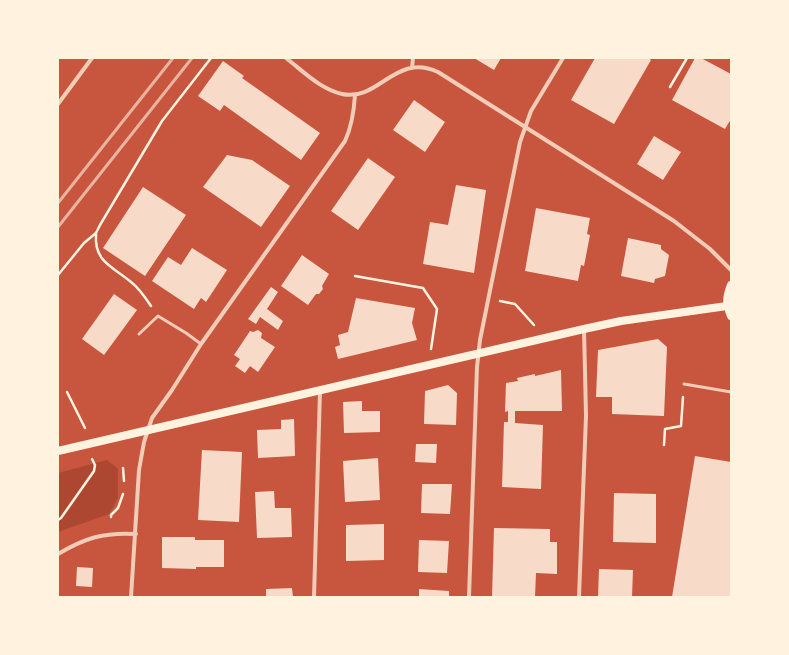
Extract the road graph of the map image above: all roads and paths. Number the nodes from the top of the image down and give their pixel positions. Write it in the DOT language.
graph roads {
  1 [pos="92,58"];
  2 [pos="210,58"];
  3 [pos="286,58"];
  4 [pos="413,58"];
  5 [pos="563,58"];
  6 [pos="687,58"];
  7 [pos="412,68"];
  8 [pos="670,87"];
  9 [pos="355,95"];
  10 [pos="58,104"];
  11 [pos="525,126"];
  12 [pos="96,233"];
  13 [pos="731,270"];
  14 [pos="58,276"];
  15 [pos="355,276"];
  16 [pos="731,284"];
  17 [pos="488,298"];
  18 [pos="727,306"];
  19 [pos="158,316"];
  20 [pos="731,316"];
  21 [pos="536,327"];
  22 [pos="584,329"];
  23 [pos="139,334"];
  24 [pos="201,344"];
  25 [pos="478,353"];
  26 [pos="428,365"];
  27 [pos="684,384"];
  28 [pos="320,391"];
  29 [pos="67,392"];
  30 [pos="731,392"];
  31 [pos="85,428"];
  32 [pos="147,431"];
  33 [pos="664,445"];
  34 [pos="58,452"];
  35 [pos="92,456"];
  36 [pos="123,468"];
  37 [pos="124,483"];
  38 [pos="123,492"];
  39 [pos="111,517"];
  40 [pos="58,520"];
  41 [pos="136,534"];
  42 [pos="58,554"];
  43 [pos="131,597"];
  44 [pos="314,597"];
  45 [pos="469,597"];
  46 [pos="579,597"];
  1 -- 10 [label="street"];
  2 -- 12 [label="path"];
  3 -- 9 [label="street"];
  4 -- 7 [label="street"];
  5 -- 11 [label="street"];
  6 -- 8 [label="path"];
  7 -- 9 [label="street"];
  7 -- 11 [label="street"];
  9 -- 24 [label="street"];
  11 -- 13 [label="street"];
  11 -- 17 [label="street"];
  12 -- 14 [label="path"];
  12 -- 19 [label="path"];
  15 -- 26 [label="path"];
  16 -- 18 [label="main road"];
  17 -- 21 [label="path"];
  17 -- 25 [label="street"];
  18 -- 20 [label="main road"];
  18 -- 22 [label="main road"];
  19 -- 23 [label="lane"];
  19 -- 24 [label="lane"];
  22 -- 25 [label="main road"];
  22 -- 46 [label="street"];
  24 -- 32 [label="street"];
  25 -- 26 [label="main road"];
  25 -- 45 [label="street"];
  26 -- 28 [label="main road"];
  27 -- 30 [label="lane"];
  27 -- 33 [label="path"];
  28 -- 32 [label="main road"];
  28 -- 44 [label="street"];
  29 -- 31 [label="path"];
  32 -- 34 [label="main road"];
  32 -- 41 [label="street"];
  35 -- 40 [label="path"];
  36 -- 37 [label="path"];
  38 -- 39 [label="path"];
  41 -- 42 [label="street"];
  41 -- 43 [label="street"];
}
